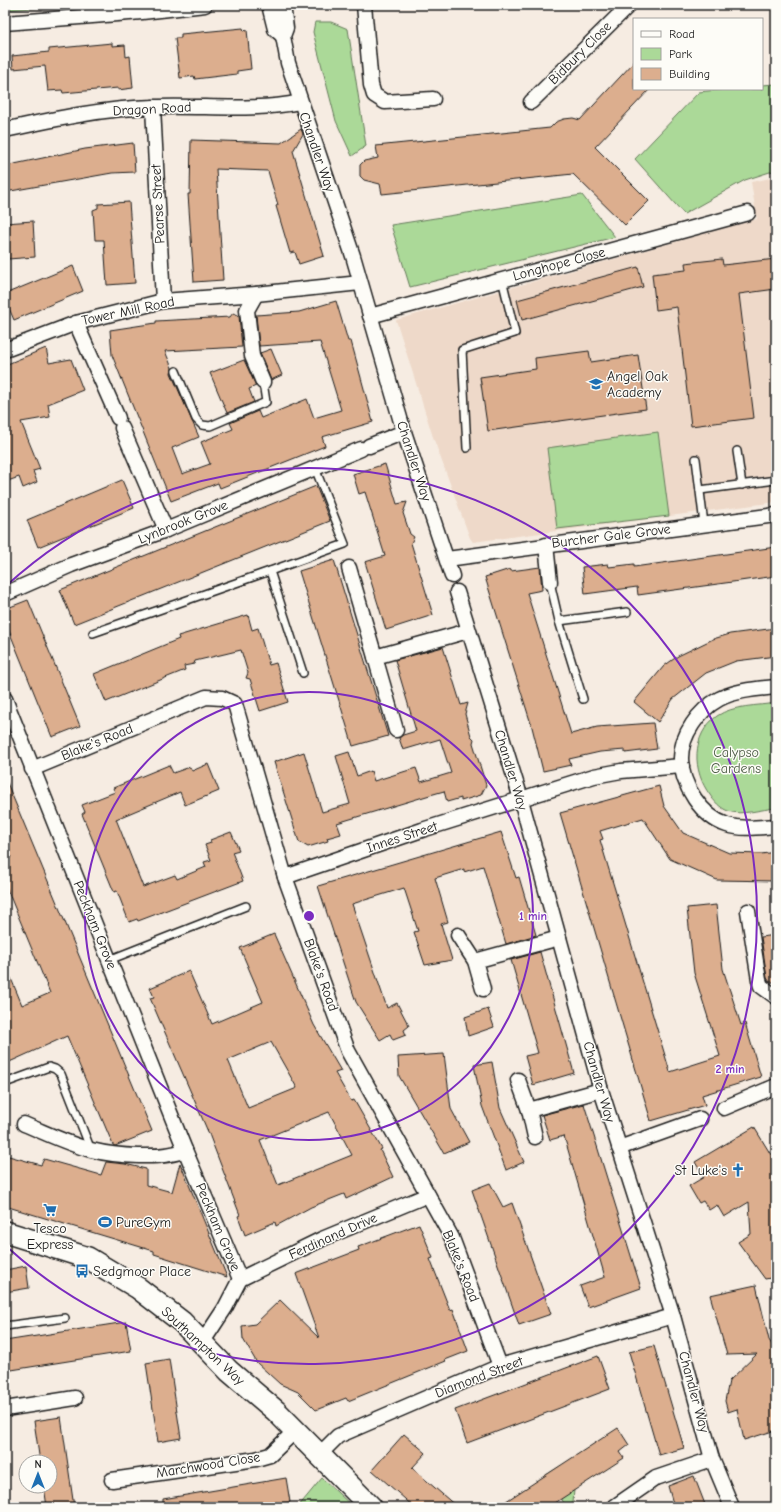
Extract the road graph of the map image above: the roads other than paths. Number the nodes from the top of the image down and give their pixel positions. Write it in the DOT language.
graph roads {
  1 [pos="205,5"];
  2 [pos="269,5"];
  3 [pos="283,5"];
  4 [pos="364,5"];
  5 [pos="629,5"];
  6 [pos="5,23"];
  7 [pos="283,36"];
  8 [pos="434,99"];
  9 [pos="300,102"];
  10 [pos="531,102"];
  11 [pos="153,107"];
  12 [pos="5,130"];
  13 [pos="748,214"];
  14 [pos="502,279"];
  15 [pos="360,283"];
  16 [pos="256,294"];
  17 [pos="163,301"];
  18 [pos="370,316"];
  19 [pos="76,323"];
  20 [pos="5,350"];
  21 [pos="176,371"];
  22 [pos="263,382"];
  23 [pos="404,432"];
  24 [pos="467,448"];
  25 [pos="737,451"];
  26 [pos="696,459"];
  27 [pos="316,468"];
  28 [pos="776,480"];
  29 [pos="742,485"];
  30 [pos="700,490"];
  31 [pos="776,515"];
  32 [pos="704,524"];
  33 [pos="166,530"];
  34 [pos="546,545"];
  35 [pos="447,559"];
  36 [pos="349,568"];
  37 [pos="270,571"];
  38 [pos="452,576"];
  39 [pos="550,582"];
  40 [pos="457,592"];
  41 [pos="5,594"];
  42 [pos="627,612"];
  43 [pos="559,621"];
  44 [pos="468,631"];
  45 [pos="92,633"];
  46 [pos="376,657"];
  47 [pos="303,673"];
  48 [pos="776,687"];
  49 [pos="5,699"];
  50 [pos="583,699"];
  51 [pos="396,730"];
  52 [pos="682,766"];
  53 [pos="32,769"];
  54 [pos="520,799"];
  55 [pos="776,826"];
  56 [pos="285,876"];
  57 [pos="246,906"];
  58 [pos="748,911"];
  59 [pos="458,935"];
  60 [pos="558,938"];
  61 [pos="109,960"];
  62 [pos="475,961"];
  63 [pos="483,989"];
  64 [pos="776,997"];
  65 [pos="518,1080"];
  66 [pos="5,1083"];
  67 [pos="776,1086"];
  68 [pos="601,1090"];
  69 [pos="724,1108"];
  70 [pos="528,1110"];
  71 [pos="700,1119"];
  72 [pos="24,1124"];
  73 [pos="535,1137"];
  74 [pos="619,1148"];
  75 [pos="91,1150"];
  76 [pos="185,1150"];
  77 [pos="428,1195"];
  78 [pos="5,1232"];
  79 [pos="240,1279"];
  80 [pos="673,1316"];
  81 [pos="65,1318"];
  82 [pos="5,1326"];
  83 [pos="202,1343"];
  84 [pos="500,1366"];
  85 [pos="75,1398"];
  86 [pos="5,1409"];
  87 [pos="295,1431"];
  88 [pos="319,1455"];
  89 [pos="712,1459"];
  90 [pos="112,1480"];
  91 [pos="371,1507"];
  92 [pos="614,1507"];
  93 [pos="732,1507"];
  1 -- 6 [label="street"];
  2 -- 7 [label="street, Chandler Way"];
  3 -- 7 [label="street, Chandler Way"];
  4 -- 8 [label="street"];
  5 -- 10 [label="street, Bidbury Close"];
  7 -- 9 [label="street, Chandler Way"];
  9 -- 11 [label="street, Dragon Road"];
  9 -- 15 [label="street, Chandler Way"];
  11 -- 12 [label="street, Dragon Road"];
  11 -- 17 [label="street, Pearse Street"];
  13 -- 14 [label="street, Longhope Close"];
  14 -- 18 [label="street, Longhope Close"];
  14 -- 24 [label="lane"];
  15 -- 16 [label="street, Tower Mill Road"];
  15 -- 18 [label="street, Chandler Way"];
  16 -- 17 [label="street, Tower Mill Road"];
  16 -- 22 [label="street"];
  17 -- 19 [label="street, Tower Mill Road"];
  18 -- 23 [label="street, Chandler Way"];
  19 -- 20 [label="street, Tower Mill Road"];
  19 -- 33 [label="street"];
  21 -- 22 [label="lane"];
  23 -- 27 [label="street, Lynbrook Grove"];
  23 -- 35 [label="street, Chandler Way"];
  25 -- 29 [label="lane"];
  26 -- 30 [label="lane"];
  27 -- 33 [label="street, Lynbrook Grove"];
  27 -- 37 [label="lane"];
  28 -- 29 [label="lane"];
  29 -- 30 [label="lane"];
  30 -- 32 [label="lane"];
  31 -- 32 [label="street, Burcher Gale Grove"];
  32 -- 34 [label="street, Burcher Gale Grove"];
  33 -- 41 [label="street, Lynbrook Grove"];
  34 -- 35 [label="street, Burcher Gale Grove"];
  34 -- 39 [label="street"];
  35 -- 38 [label="street, Chandler Way"];
  36 -- 46 [label="street"];
  37 -- 45 [label="lane"];
  37 -- 47 [label="lane"];
  38 -- 40 [label="lane, Chandler Way"];
  39 -- 43 [label="lane"];
  40 -- 44 [label="street, Chandler Way"];
  42 -- 43 [label="lane"];
  43 -- 50 [label="lane"];
  44 -- 46 [label="street"];
  44 -- 54 [label="street, Chandler Way"];
  46 -- 51 [label="street"];
  48 -- 52 [label="street"];
  49 -- 53 [label="street, Peckham Grove"];
  52 -- 54 [label="street, Innes Street"];
  52 -- 55 [label="street"];
  53 -- 56 [label="street, Blake's Road"];
  53 -- 61 [label="street, Peckham Grove"];
  54 -- 56 [label="street, Innes Street"];
  54 -- 60 [label="street, Chandler Way"];
  56 -- 77 [label="street, Blake's Road"];
  57 -- 61 [label="lane"];
  58 -- 64 [label="street"];
  59 -- 62 [label="street"];
  60 -- 62 [label="street"];
  60 -- 68 [label="street, Chandler Way"];
  61 -- 76 [label="street, Peckham Grove"];
  62 -- 63 [label="street"];
  65 -- 70 [label="street"];
  66 -- 75 [label="lane"];
  67 -- 69 [label="street"];
  68 -- 70 [label="street"];
  68 -- 74 [label="street, Chandler Way"];
  70 -- 73 [label="street"];
  71 -- 74 [label="street"];
  72 -- 75 [label="street"];
  74 -- 80 [label="street, Chandler Way"];
  75 -- 76 [label="street"];
  76 -- 79 [label="street, Peckham Grove"];
  77 -- 79 [label="street, Ferdinand Drive"];
  77 -- 84 [label="street, Blake's Road"];
  78 -- 83 [label="main road, Southampton Way"];
  79 -- 83 [label="street, Peckham Grove"];
  80 -- 84 [label="street, Diamond Street"];
  80 -- 89 [label="street, Chandler Way"];
  81 -- 82 [label="lane"];
  83 -- 87 [label="main road, Southampton Way"];
  84 -- 88 [label="street, Diamond Street"];
  85 -- 86 [label="street"];
  87 -- 88 [label="main road, Southampton Way"];
  87 -- 90 [label="street, Marchwood Close"];
  88 -- 91 [label="main road, Southampton Way"];
  89 -- 92 [label="street"];
  89 -- 93 [label="street, Chandler Way"];
}
